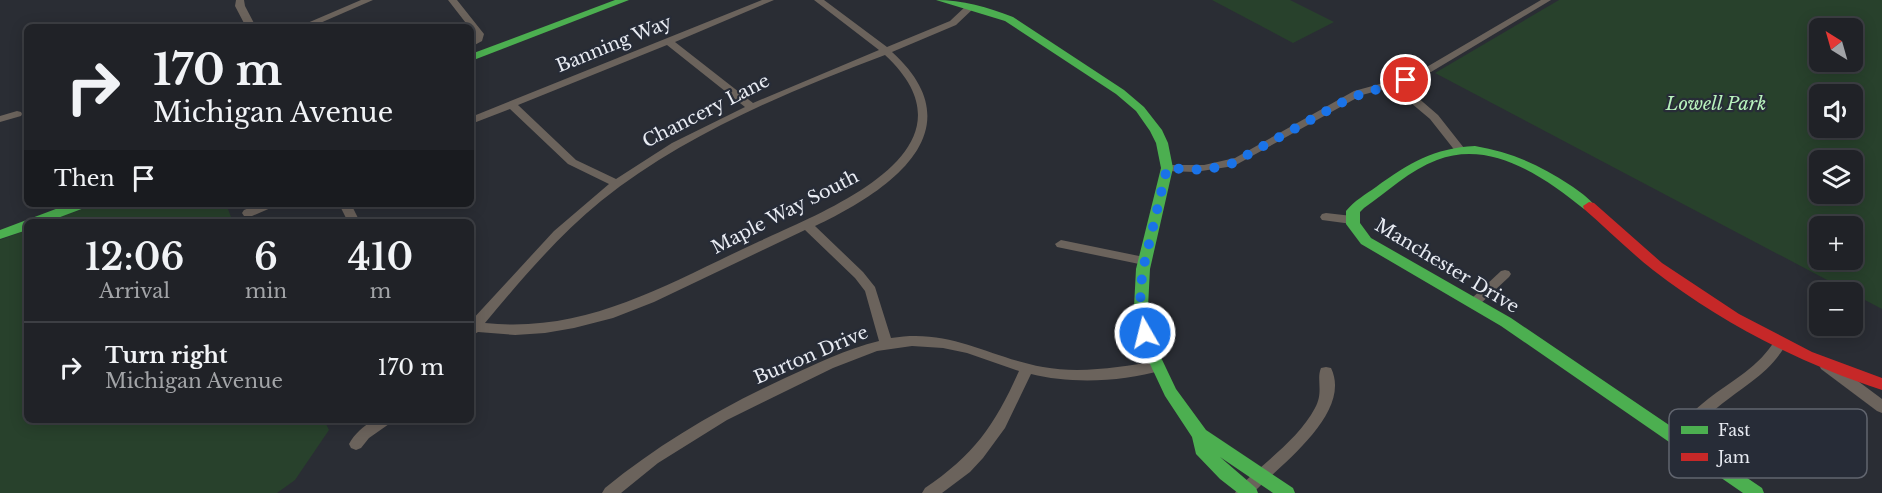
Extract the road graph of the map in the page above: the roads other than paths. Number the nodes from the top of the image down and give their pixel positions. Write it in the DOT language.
graph roads {
  1 [pos="240,0"];
  2 [pos="369,0"];
  3 [pos="452,0"];
  4 [pos="624,0"];
  5 [pos="770,0"];
  6 [pos="818,0"];
  7 [pos="941,0"];
  8 [pos="1547,0"];
  9 [pos="970,7"];
  10 [pos="249,24"];
  11 [pos="310,24"];
  12 [pos="471,24"];
  13 [pos="474,28"];
  14 [pos="668,41"];
  15 [pos="474,42"];
  16 [pos="885,51"];
  17 [pos="474,57"];
  18 [pos="1394,83"];
  19 [pos="512,105"];
  20 [pos="753,107"];
  21 [pos="17,114"];
  22 [pos="0,119"];
  23 [pos="474,121"];
  24 [pos="1460,150"];
  25 [pos="1167,168"];
  26 [pos="617,184"];
  27 [pos="74,207"];
  28 [pos="262,207"];
  29 [pos="248,213"];
  30 [pos="1326,217"];
  31 [pos="42,219"];
  32 [pos="1352,220"];
  33 [pos="806,224"];
  34 [pos="24,226"];
  35 [pos="0,235"];
  36 [pos="1061,244"];
  37 [pos="1144,261"];
  38 [pos="1505,274"];
  39 [pos="1475,302"];
  40 [pos="474,326"];
  41 [pos="474,328"];
  42 [pos="886,342"];
  43 [pos="1780,343"];
  44 [pos="1825,364"];
  45 [pos="1156,366"];
  46 [pos="1027,368"];
  47 [pos="1326,372"];
  48 [pos="1882,384"];
  49 [pos="1882,407"];
  50 [pos="1706,409"];
  51 [pos="380,423"];
  52 [pos="1669,434"];
  53 [pos="1200,435"];
  54 [pos="360,439"];
  55 [pos="1260,476"];
  56 [pos="1734,478"];
  57 [pos="1246,492"];
  58 [pos="610,493"];
  59 [pos="930,493"];
  60 [pos="1287,493"];
  61 [pos="1756,493"];
  1 -- 10 [label="street"];
  2 -- 11 [label="street"];
  3 -- 12 [label="street"];
  4 -- 17 [label="street"];
  5 -- 14 [label="street, Banning Way"];
  6 -- 16 [label="street, Maple Way South"];
  7 -- 9 [label="street"];
  8 -- 18 [label="street"];
  9 -- 16 [label="street, Chancery Lane"];
  9 -- 25 [label="street"];
  13 -- 15 [label="street"];
  14 -- 19 [label="street, Banning Way"];
  14 -- 20 [label="street"];
  16 -- 20 [label="street, Chancery Lane"];
  16 -- 33 [label="street, Maple Way South"];
  18 -- 24 [label="street"];
  18 -- 25 [label="street"];
  19 -- 23 [label="street, Banning Way"];
  19 -- 26 [label="street"];
  20 -- 26 [label="street, Chancery Lane"];
  21 -- 22 [label="street"];
  24 -- 32 [label="street, Manchester Drive"];
  24 -- 43 [label="street, Manchester Drive"];
  25 -- 37 [label="street"];
  26 -- 40 [label="street, Chancery Lane"];
  27 -- 31 [label="street"];
  28 -- 29 [label="street"];
  30 -- 32 [label="street"];
  32 -- 39 [label="street, Manchester Drive"];
  33 -- 41 [label="street, Maple Way South"];
  33 -- 42 [label="street"];
  34 -- 35 [label="street"];
  36 -- 37 [label="street"];
  37 -- 45 [label="street"];
  38 -- 39 [label="street"];
  39 -- 52 [label="street, Manchester Drive"];
  42 -- 46 [label="street, Burton Drive"];
  42 -- 58 [label="street, Burton Drive"];
  43 -- 44 [label="street, Manchester Drive"];
  43 -- 50 [label="street"];
  44 -- 48 [label="street, Manchester Drive"];
  44 -- 49 [label="street, Manchester Drive"];
  45 -- 46 [label="street, Burton Drive"];
  45 -- 53 [label="street"];
  46 -- 59 [label="street"];
  47 -- 55 [label="street"];
  51 -- 54 [label="street"];
  53 -- 55 [label="street"];
  53 -- 57 [label="street"];
  55 -- 57 [label="street"];
  55 -- 60 [label="street"];
  56 -- 61 [label="street, Manchester Drive"];
}
